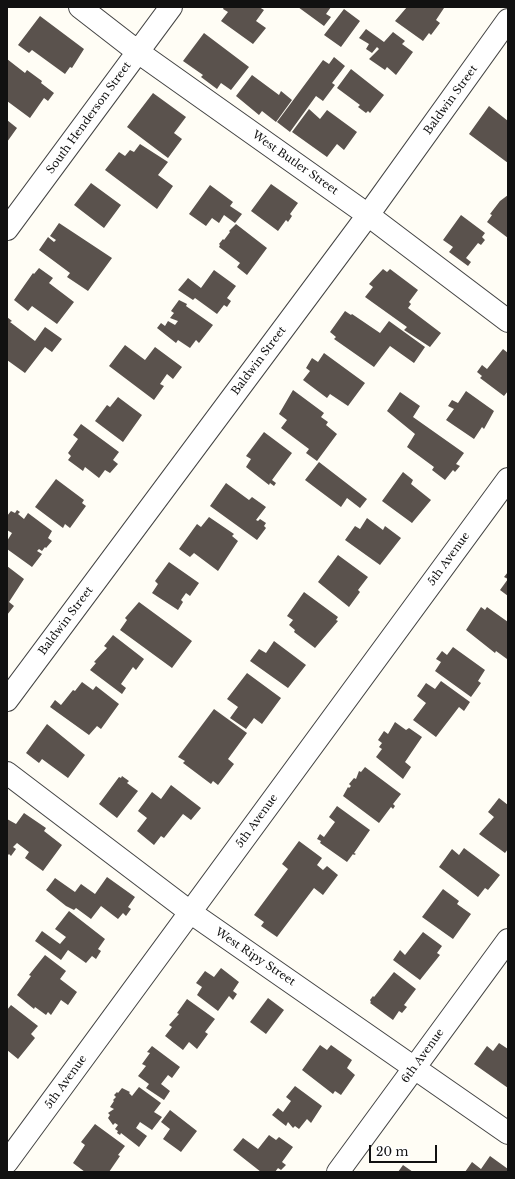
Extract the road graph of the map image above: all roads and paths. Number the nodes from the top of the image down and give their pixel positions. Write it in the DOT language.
graph roads {
  1 [pos="80,7"];
  2 [pos="170,7"];
  3 [pos="508,20"];
  4 [pos="138,52"];
  5 [pos="368,215"];
  6 [pos="7,229"];
  7 [pos="508,321"];
  8 [pos="508,479"];
  9 [pos="7,700"];
  10 [pos="7,773"];
  11 [pos="190,912"];
  12 [pos="508,940"];
  13 [pos="415,1067"];
  14 [pos="508,1133"];
  15 [pos="7,1162"];
  16 [pos="338,1172"];
  1 -- 4 [label="street, West Butler Street"];
  2 -- 4 [label="street, South Henderson Street"];
  3 -- 5 [label="street, Baldwin Street"];
  4 -- 5 [label="street, West Butler Street"];
  4 -- 6 [label="street, South Henderson Street"];
  5 -- 7 [label="street, West Butler Street"];
  5 -- 9 [label="street, Baldwin Street"];
  8 -- 11 [label="street, 5th Avenue"];
  10 -- 11 [label="street, West Ripy Street"];
  11 -- 13 [label="street, West Ripy Street"];
  11 -- 15 [label="street, 5th Avenue"];
  12 -- 13 [label="street, 6th Avenue"];
  13 -- 14 [label="street, West Ripy Street"];
  13 -- 16 [label="street, 6th Avenue"];
}
